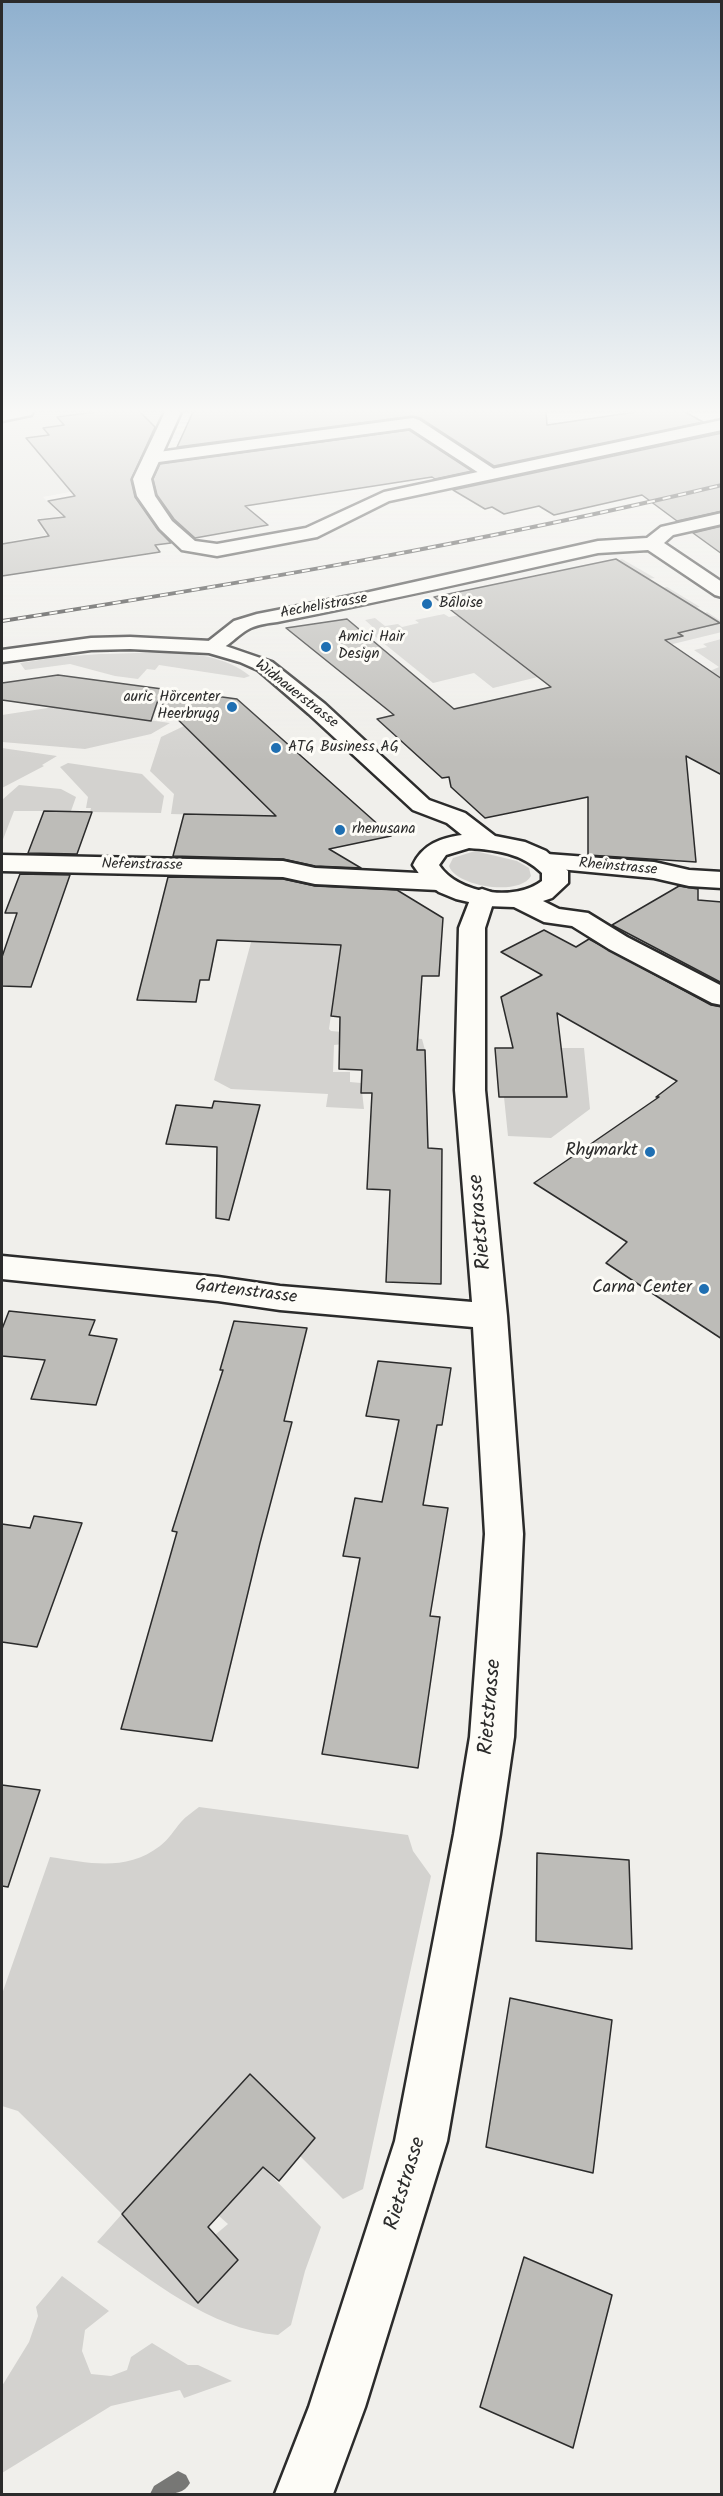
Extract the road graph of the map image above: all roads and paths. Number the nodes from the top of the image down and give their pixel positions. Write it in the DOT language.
graph roads {
  1 [pos="170,528"];
  2 [pos="318,528"];
  3 [pos="678,528"];
  4 [pos="652,544"];
  5 [pos="722,591"];
  6 [pos="211,647"];
  7 [pos="2,656"];
  8 [pos="421,805"];
  9 [pos="486,841"];
  10 [pos="2,863"];
  11 [pos="436,863"];
  12 [pos="551,878"];
  13 [pos="722,880"];
  14 [pos="482,897"];
  15 [pos="520,900"];
  16 [pos="579,919"];
  17 [pos="722,997"];
  18 [pos="2,1267"];
  19 [pos="490,1316"];
  20 [pos="304,2494"];
  1 -- 2 [label="street"];
  3 -- 4 [label="street"];
  4 -- 5 [label="street"];
  4 -- 6 [label="street, Aechelistrasse"];
  6 -- 7 [label="street, Widnauerstrasse"];
  6 -- 8 [label="street, Widnauerstrasse"];
  8 -- 9 [label="street, Widnauerstrasse"];
  8 -- 11 [label="street, Widnauerstrasse"];
  9 -- 11 [label="street"];
  9 -- 12 [label="street"];
  10 -- 11 [label="street, Nefenstrasse"];
  11 -- 14 [label="street"];
  12 -- 13 [label="street, Rheinstrasse"];
  12 -- 15 [label="street"];
  12 -- 16 [label="street"];
  14 -- 15 [label="street"];
  14 -- 19 [label="street, Rietstrasse"];
  15 -- 16 [label="street"];
  16 -- 17 [label="street"];
  18 -- 19 [label="street, Gartenstrasse"];
  19 -- 20 [label="street, Rietstrasse"];
}
